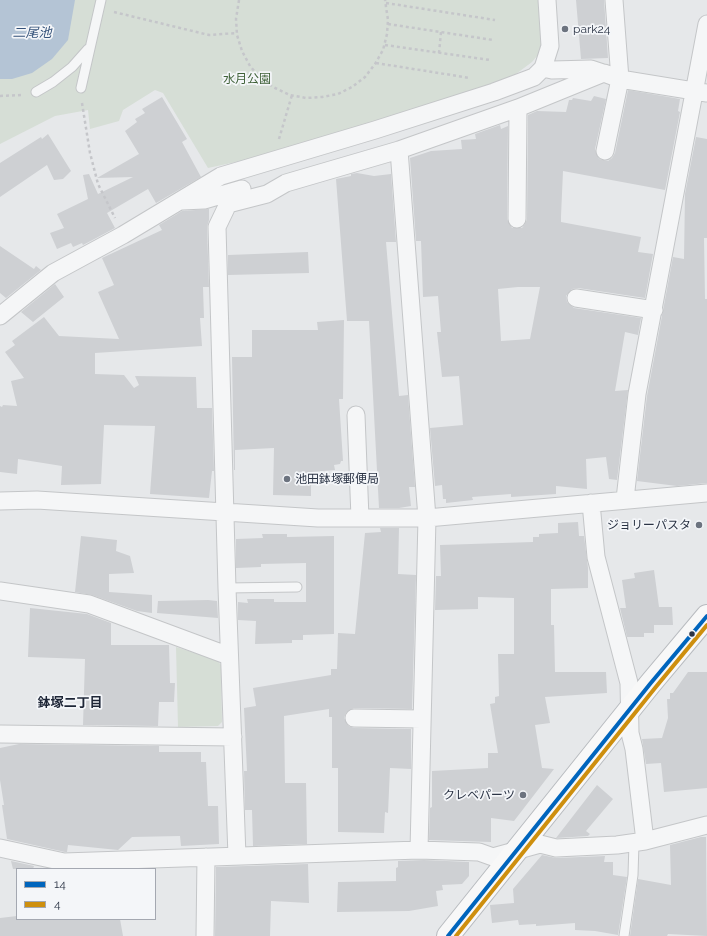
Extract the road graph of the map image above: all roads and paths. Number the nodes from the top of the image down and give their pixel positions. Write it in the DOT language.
graph roads {
  1 [pos="102,0"];
  2 [pos="239,0"];
  3 [pos="546,0"];
  4 [pos="614,0"];
  5 [pos="386,1"];
  6 [pos="112,12"];
  7 [pos="495,20"];
  8 [pos="388,24"];
  9 [pos="707,24"];
  10 [pos="441,32"];
  11 [pos="237,33"];
  12 [pos="492,40"];
  13 [pos="385,44"];
  14 [pos="89,48"];
  15 [pos="438,53"];
  16 [pos="490,60"];
  17 [pos="376,63"];
  18 [pos="542,68"];
  19 [pos="604,74"];
  20 [pos="620,78"];
  21 [pos="472,79"];
  22 [pos="81,88"];
  23 [pos="36,92"];
  24 [pos="701,92"];
  25 [pos="292,95"];
  26 [pos="0,96"];
  27 [pos="518,108"];
  28 [pos="399,150"];
  29 [pos="605,151"];
  30 [pos="273,162"];
  31 [pos="286,183"];
  32 [pos="179,201"];
  33 [pos="517,219"];
  34 [pos="123,235"];
  35 [pos="576,298"];
  36 [pos="654,310"];
  37 [pos="0,316"];
  38 [pos="356,415"];
  39 [pos="707,493"];
  40 [pos="625,499"];
  41 [pos="0,501"];
  42 [pos="591,503"];
  43 [pos="225,512"];
  44 [pos="360,518"];
  45 [pos="427,518"];
  46 [pos="297,587"];
  47 [pos="227,588"];
  48 [pos="0,591"];
  49 [pos="707,616"];
  50 [pos="229,656"];
  51 [pos="630,708"];
  52 [pos="354,718"];
  53 [pos="422,719"];
  54 [pos="0,734"];
  55 [pos="233,737"];
  56 [pos="707,825"];
  57 [pos="640,842"];
  58 [pos="0,848"];
  59 [pos="419,850"];
  60 [pos="517,850"];
  61 [pos="237,856"];
  62 [pos="206,857"];
  63 [pos="453,935"];
  64 [pos="205,936"];
  65 [pos="624,936"];
  1 -- 14 [label="lane"];
  2 -- 11 [label="path"];
  3 -- 18 [label="street"];
  4 -- 20 [label="street"];
  5 -- 7 [label="path"];
  5 -- 8 [label="path"];
  6 -- 11 [label="path"];
  8 -- 10 [label="path"];
  8 -- 13 [label="path"];
  9 -- 24 [label="street"];
  10 -- 12 [label="path"];
  10 -- 15 [label="path"];
  11 -- 25 [label="path"];
  13 -- 15 [label="path"];
  13 -- 17 [label="path"];
  14 -- 22 [label="lane"];
  14 -- 23 [label="lane"];
  15 -- 16 [label="path"];
  17 -- 21 [label="path"];
  17 -- 25 [label="path"];
  18 -- 19 [label="street"];
  18 -- 30 [label="street"];
  19 -- 20 [label="street"];
  19 -- 27 [label="street"];
  20 -- 24 [label="street"];
  20 -- 29 [label="street"];
  22 -- 34 [label="path"];
  23 -- 26 [label="path"];
  24 -- 36 [label="street"];
  25 -- 30 [label="path"];
  27 -- 28 [label="street"];
  27 -- 33 [label="street"];
  28 -- 31 [label="street"];
  28 -- 45 [label="street"];
  30 -- 32 [label="street"];
  31 -- 32 [label="street"];
  31 -- 43 [label="street"];
  32 -- 34 [label="street"];
  34 -- 37 [label="street"];
  35 -- 36 [label="street"];
  36 -- 40 [label="street"];
  38 -- 44 [label="street"];
  39 -- 40 [label="street"];
  40 -- 42 [label="street"];
  41 -- 43 [label="street"];
  42 -- 45 [label="street"];
  42 -- 51 [label="street"];
  43 -- 44 [label="street"];
  43 -- 47 [label="street"];
  44 -- 45 [label="street"];
  45 -- 53 [label="street"];
  46 -- 47 [label="lane"];
  47 -- 50 [label="street"];
  48 -- 50 [label="street"];
  49 -- 51 [label="highway"];
  50 -- 55 [label="street"];
  51 -- 57 [label="street"];
  51 -- 60 [label="highway"];
  52 -- 53 [label="street"];
  53 -- 59 [label="street"];
  54 -- 55 [label="street"];
  55 -- 61 [label="street"];
  56 -- 57 [label="street"];
  57 -- 60 [label="street"];
  57 -- 65 [label="lane"];
  58 -- 62 [label="street"];
  59 -- 60 [label="street"];
  59 -- 61 [label="street"];
  60 -- 63 [label="highway"];
  61 -- 62 [label="street"];
  62 -- 64 [label="street"];
}
